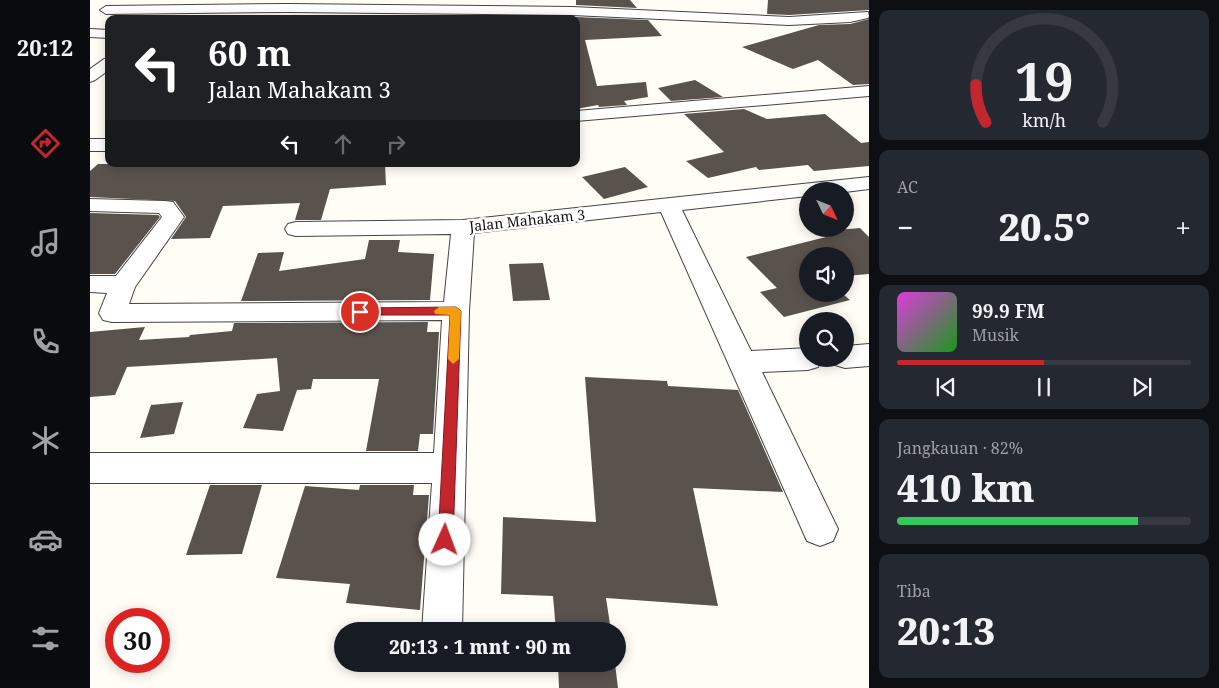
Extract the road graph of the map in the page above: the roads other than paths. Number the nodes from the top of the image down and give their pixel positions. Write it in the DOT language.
graph roads {
  1 [pos="118,0"];
  2 [pos="629,0"];
  3 [pos="289,4"];
  4 [pos="349,5"];
  5 [pos="418,5"];
  6 [pos="492,6"];
  7 [pos="713,6"];
  8 [pos="837,6"];
  9 [pos="253,9"];
  10 [pos="634,13"];
  11 [pos="329,14"];
  12 [pos="399,15"];
  13 [pos="517,15"];
  14 [pos="574,15"];
  15 [pos="866,15"];
  16 [pos="726,17"];
  17 [pos="750,20"];
  18 [pos="728,31"];
  19 [pos="90,33"];
  20 [pos="105,34"];
  21 [pos="105,67"];
  22 [pos="93,83"];
  23 [pos="869,91"];
  24 [pos="580,116"];
  25 [pos="90,145"];
  26 [pos="105,145"];
  27 [pos="869,183"];
  28 [pos="90,205"];
  29 [pos="668,205"];
  30 [pos="463,227"];
  31 [pos="296,229"];
  32 [pos="90,284"];
  33 [pos="123,285"];
  34 [pos="456,311"];
  35 [pos="101,314"];
  36 [pos="869,356"];
  37 [pos="854,357"];
  38 [pos="799,359"];
  39 [pos="742,362"];
  40 [pos="90,468"];
  41 [pos="448,468"];
  42 [pos="820,529"];
  43 [pos="442,622"];
  1 -- 9 [label="street"];
  2 -- 10 [label="street"];
  3 -- 9 [label="street"];
  3 -- 11 [label="street"];
  4 -- 11 [label="street"];
  4 -- 12 [label="street"];
  5 -- 6 [label="street"];
  5 -- 12 [label="street"];
  6 -- 13 [label="street"];
  7 -- 16 [label="street"];
  8 -- 15 [label="street"];
  10 -- 14 [label="street"];
  10 -- 16 [label="street"];
  13 -- 14 [label="street"];
  15 -- 17 [label="street"];
  16 -- 17 [label="street"];
  17 -- 18 [label="street"];
  19 -- 20 [label="street"];
  21 -- 22 [label="street"];
  23 -- 24 [label="street"];
  25 -- 26 [label="street"];
  27 -- 29 [label="street, Jalan Mahakam 3"];
  28 -- 33 [label="street"];
  29 -- 30 [label="street, Jalan Mahakam 3"];
  29 -- 39 [label="street"];
  30 -- 31 [label="street"];
  30 -- 34 [label="street, Jalan Mahakam 3"];
  32 -- 33 [label="street"];
  33 -- 35 [label="street"];
  34 -- 35 [label="street"];
  34 -- 41 [label="street, Jalan Mahakam 3"];
  36 -- 37 [label="street"];
  38 -- 39 [label="street"];
  39 -- 42 [label="street"];
  40 -- 41 [label="street"];
  41 -- 43 [label="street, Jalan Mahakam 3"];
}
